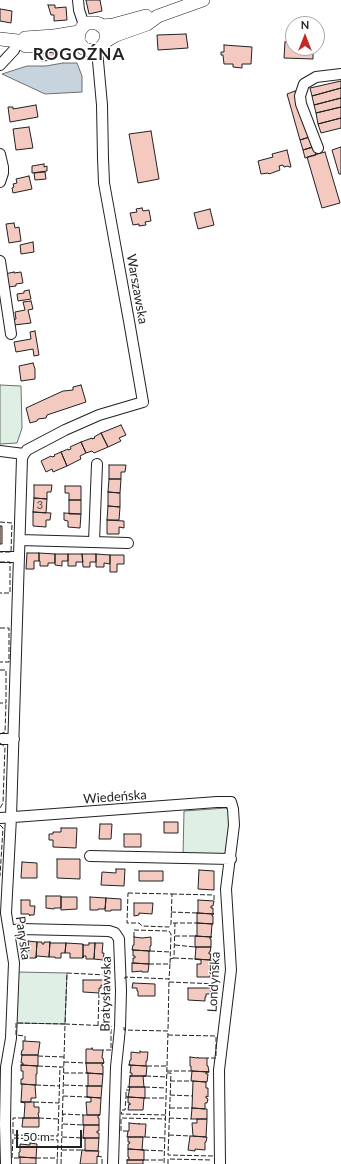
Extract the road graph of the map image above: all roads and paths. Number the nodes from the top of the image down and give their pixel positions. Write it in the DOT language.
graph roads {
  1 [pos="78,0"];
  2 [pos="203,0"];
  3 [pos="158,16"];
  4 [pos="102,26"];
  5 [pos="81,34"];
  6 [pos="0,39"];
  7 [pos="18,41"];
  8 [pos="106,41"];
  9 [pos="97,50"];
  10 [pos="0,65"];
  11 [pos="341,74"];
  12 [pos="318,148"];
  13 [pos="0,154"];
  14 [pos="0,182"];
  15 [pos="0,261"];
  16 [pos="11,334"];
  17 [pos="0,451"];
  18 [pos="24,454"];
  19 [pos="97,464"];
  20 [pos="20,540"];
  21 [pos="94,542"];
  22 [pos="128,543"];
  23 [pos="0,557"];
  24 [pos="19,557"];
  25 [pos="0,739"];
  26 [pos="14,739"];
  27 [pos="231,802"];
  28 [pos="11,817"];
  29 [pos="0,818"];
  30 [pos="90,856"];
  31 [pos="231,859"];
  32 [pos="4,883"];
  33 [pos="9,930"];
  34 [pos="6,1164"];
  35 [pos="113,1164"];
  36 [pos="220,1164"];
  1 -- 5 [label="street"];
  2 -- 3 [label="main road"];
  3 -- 4 [label="main road"];
  3 -- 8 [label="main road"];
  4 -- 5 [label="main road"];
  4 -- 8 [label="main road"];
  5 -- 7 [label="main road"];
  5 -- 9 [label="main road"];
  6 -- 7 [label="main road"];
  7 -- 10 [label="street"];
  8 -- 9 [label="main road"];
  9 -- 18 [label="street, Warszawska"];
  11 -- 12 [label="street"];
  13 -- 14 [label="street"];
  15 -- 16 [label="street"];
  17 -- 18 [label="street"];
  18 -- 20 [label="street, Paryska"];
  19 -- 21 [label="street"];
  20 -- 21 [label="street"];
  20 -- 24 [label="street, Paryska"];
  21 -- 22 [label="street"];
  23 -- 24 [label="street"];
  24 -- 26 [label="street, Paryska"];
  25 -- 26 [label="street"];
  26 -- 28 [label="street, Paryska"];
  27 -- 28 [label="street, Wiedeńska"];
  27 -- 31 [label="street, Londyńska"];
  28 -- 29 [label="street, Wiedeńska"];
  28 -- 32 [label="street, Paryska"];
  30 -- 31 [label="street"];
  31 -- 36 [label="street, Londyńska"];
  32 -- 33 [label="street, Paryska"];
  33 -- 34 [label="street, Paryska"];
  33 -- 35 [label="street, Bratysławska"];
}
